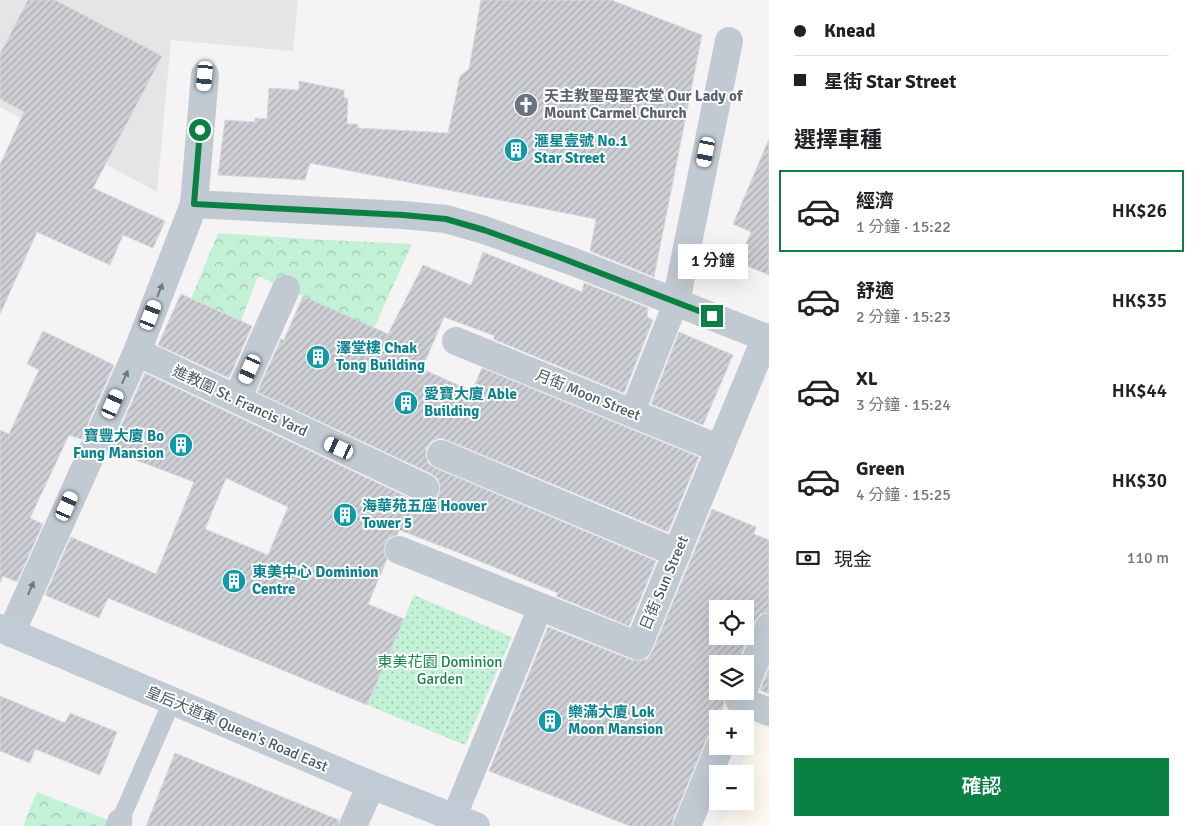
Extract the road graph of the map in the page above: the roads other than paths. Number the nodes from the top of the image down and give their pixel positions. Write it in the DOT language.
graph roads {
  1 [pos="729,41"];
  2 [pos="205,76"];
  3 [pos="194,204"];
  4 [pos="286,289"];
  5 [pos="676,302"];
  6 [pos="768,338"];
  7 [pos="456,341"];
  8 [pos="137,352"];
  9 [pos="237,399"];
  10 [pos="632,413"];
  11 [pos="720,450"];
  12 [pos="441,454"];
  13 [pos="424,488"];
  14 [pos="399,550"];
  15 [pos="677,553"];
  16 [pos="534,623"];
  17 [pos="769,627"];
  18 [pos="6,631"];
  19 [pos="754,663"];
  20 [pos="741,700"];
  21 [pos="172,701"];
  22 [pos="769,712"];
  23 [pos="716,755"];
  24 [pos="371,785"];
  25 [pos="465,821"];
  26 [pos="119,823"];
  27 [pos="354,826"];
  28 [pos="687,826"];
  1 -- 5 [label="street"];
  2 -- 3 [label="street"];
  3 -- 5 [label="street"];
  8 -- 3 [label="street, one-way"];
  4 -- 9 [label="street"];
  5 -- 6 [label="street"];
  5 -- 10 [label="street"];
  6 -- 11 [label="street, 日街 Sun Street"];
  7 -- 10 [label="street, 月街 Moon Street"];
  8 -- 9 [label="street, 進教圍 St. Francis Yard"];
  18 -- 8 [label="street, one-way"];
  9 -- 13 [label="street, 進教圍 St. Francis Yard"];
  10 -- 11 [label="street, 月街 Moon Street"];
  11 -- 15 [label="street, 日街 Sun Street"];
  12 -- 15 [label="street"];
  14 -- 15 [label="street, 日街 Sun Street"];
  16 -- 25 [label="street"];
  17 -- 19 [label="street"];
  18 -- 21 [label="main road, 皇后大道東 Queen's Road East"];
  20 -- 22 [label="street"];
  21 -- 24 [label="main road, 皇后大道東 Queen's Road East"];
  21 -- 26 [label="lane"];
  23 -- 28 [label="street"];
  24 -- 25 [label="main road, 皇后大道東 Queen's Road East"];
  24 -- 27 [label="street"];
}
